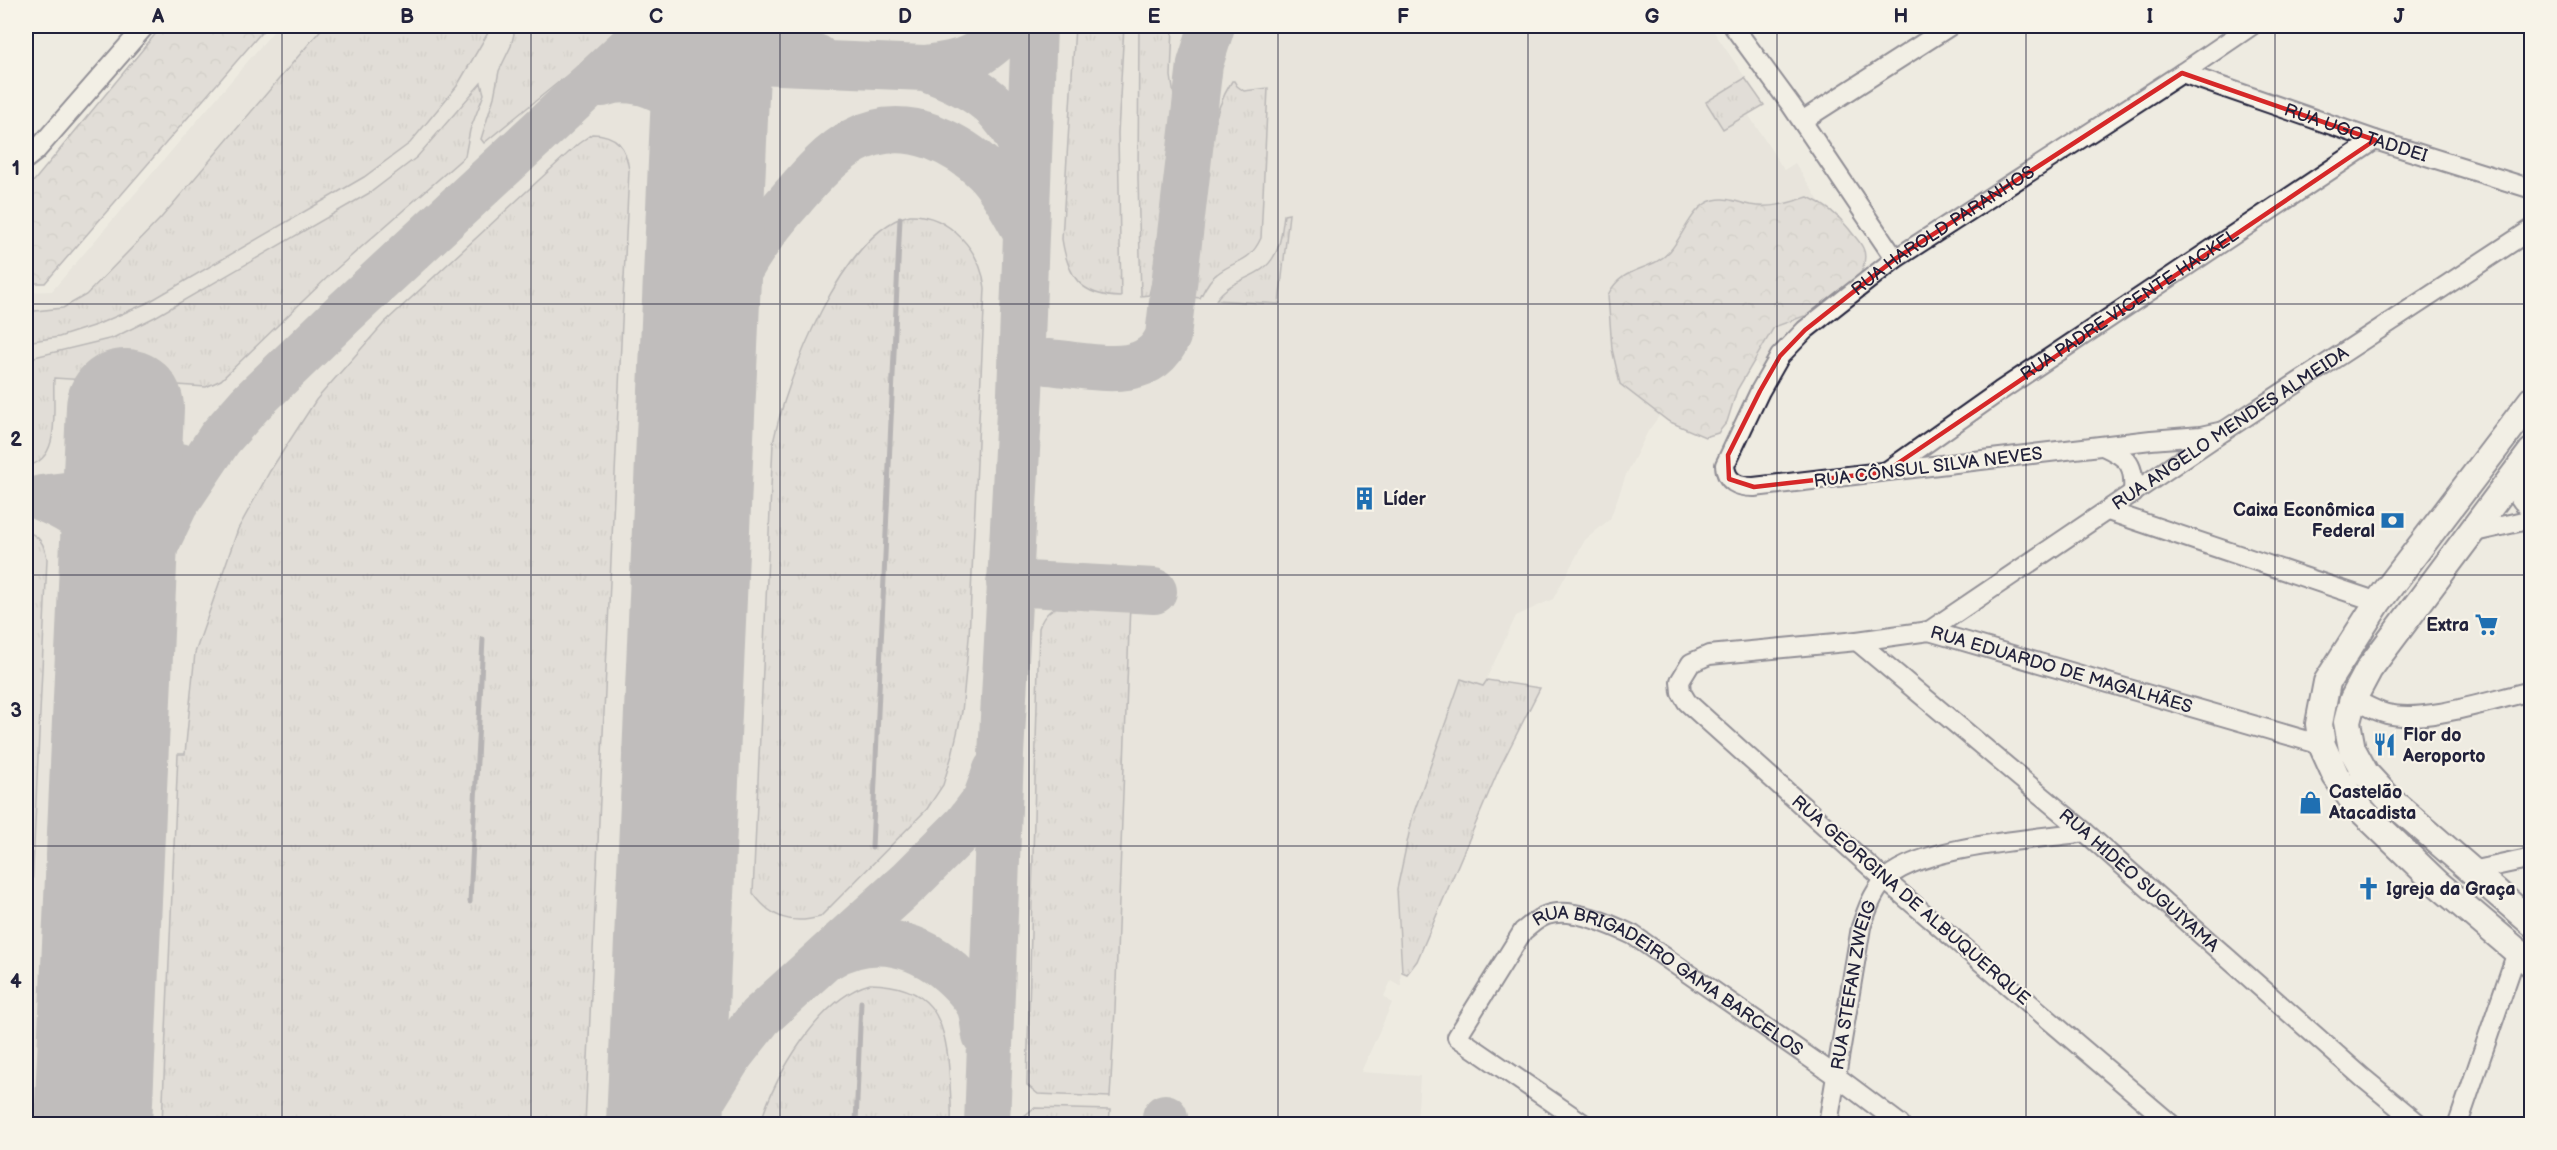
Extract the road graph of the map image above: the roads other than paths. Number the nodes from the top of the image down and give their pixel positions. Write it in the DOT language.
graph roads {
  1 [pos="145,26"];
  2 [pos="1733,26"];
  3 [pos="1950,26"];
  4 [pos="2251,26"];
  5 [pos="2182,73"];
  6 [pos="1802,122"];
  7 [pos="2375,140"];
  8 [pos="26,159"];
  9 [pos="2532,189"];
  10 [pos="2532,229"];
  11 [pos="1895,260"];
  12 [pos="2532,400"];
  13 [pos="2224,431"];
  14 [pos="2151,440"];
  15 [pos="2103,446"];
  16 [pos="2525,460"];
  17 [pos="2168,470"];
  18 [pos="1886,472"];
  19 [pos="1754,488"];
  20 [pos="2133,494"];
  21 [pos="2108,511"];
  22 [pos="2532,511"];
  23 [pos="2532,519"];
  24 [pos="2470,533"];
  25 [pos="2378,602"];
  26 [pos="1929,631"];
  27 [pos="1857,641"];
  28 [pos="1691,663"];
  29 [pos="2532,691"];
  30 [pos="2353,699"];
  31 [pos="2322,745"];
  32 [pos="2085,832"];
  33 [pos="2532,858"];
  34 [pos="2472,871"];
  35 [pos="1885,880"];
  36 [pos="2532,923"];
  37 [pos="2524,958"];
  38 [pos="1836,1076"];
  39 [pos="1584,1125"];
  40 [pos="1828,1125"];
  41 [pos="1900,1125"];
  42 [pos="2171,1125"];
  43 [pos="2419,1125"];
  44 [pos="2457,1125"];
  1 -- 8 [label="street"];
  2 -- 6 [label="street"];
  3 -- 6 [label="street"];
  4 -- 5 [label="street, RUA HAROLD PARANHOS"];
  5 -- 7 [label="street, RUA UGO TADDEI"];
  5 -- 11 [label="street, RUA HAROLD PARANHOS"];
  6 -- 11 [label="street"];
  7 -- 9 [label="street, RUA UGO TADDEI"];
  7 -- 18 [label="street, RUA PADRE VICENTE HACKEL"];
  10 -- 13 [label="street, RUA ANGELO MENDES ALMEIDA"];
  11 -- 19 [label="street, RUA HAROLD PARANHOS"];
  12 -- 25 [label="main road"];
  13 -- 14 [label="street, RUA CÔNSUL SILVA NEVES"];
  13 -- 17 [label="street, RUA ANGELO MENDES ALMEIDA"];
  14 -- 15 [label="street, RUA CÔNSUL SILVA NEVES"];
  14 -- 17 [label="street"];
  15 -- 18 [label="street, RUA CÔNSUL SILVA NEVES"];
  15 -- 20 [label="street"];
  16 -- 22 [label="street"];
  16 -- 24 [label="main road"];
  17 -- 20 [label="street, RUA ANGELO MENDES ALMEIDA"];
  18 -- 19 [label="street, RUA CÔNSUL SILVA NEVES"];
  20 -- 21 [label="street, RUA ANGELO MENDES ALMEIDA"];
  21 -- 25 [label="street"];
  21 -- 26 [label="street, RUA ANGELO MENDES ALMEIDA"];
  23 -- 24 [label="street"];
  24 -- 30 [label="main road"];
  25 -- 31 [label="main road"];
  26 -- 27 [label="street, RUA EDUARDO DE MAGALHÃES"];
  26 -- 31 [label="street, RUA EDUARDO DE MAGALHÃES"];
  27 -- 28 [label="street, RUA EDUARDO DE MAGALHÃES"];
  27 -- 32 [label="street, RUA HIDEO SUGUIYAMA"];
  28 -- 35 [label="street, RUA GEORGINA DE ALBUQUERQUE"];
  29 -- 30 [label="street"];
  30 -- 34 [label="main road"];
  31 -- 37 [label="main road"];
  32 -- 35 [label="street, RUA STEFAN ZWEIG"];
  32 -- 43 [label="street, RUA HIDEO SUGUIYAMA"];
  33 -- 34 [label="street"];
  34 -- 36 [label="main road"];
  35 -- 38 [label="street, RUA STEFAN ZWEIG"];
  35 -- 42 [label="street, RUA GEORGINA DE ALBUQUERQUE"];
  37 -- 44 [label="street"];
  38 -- 39 [label="street, RUA BRIGADEIRO GAMA BARCELOS"];
  38 -- 40 [label="street, RUA STEFAN ZWEIG"];
  38 -- 41 [label="street, RUA BRIGADEIRO GAMA BARCELOS"];
}
